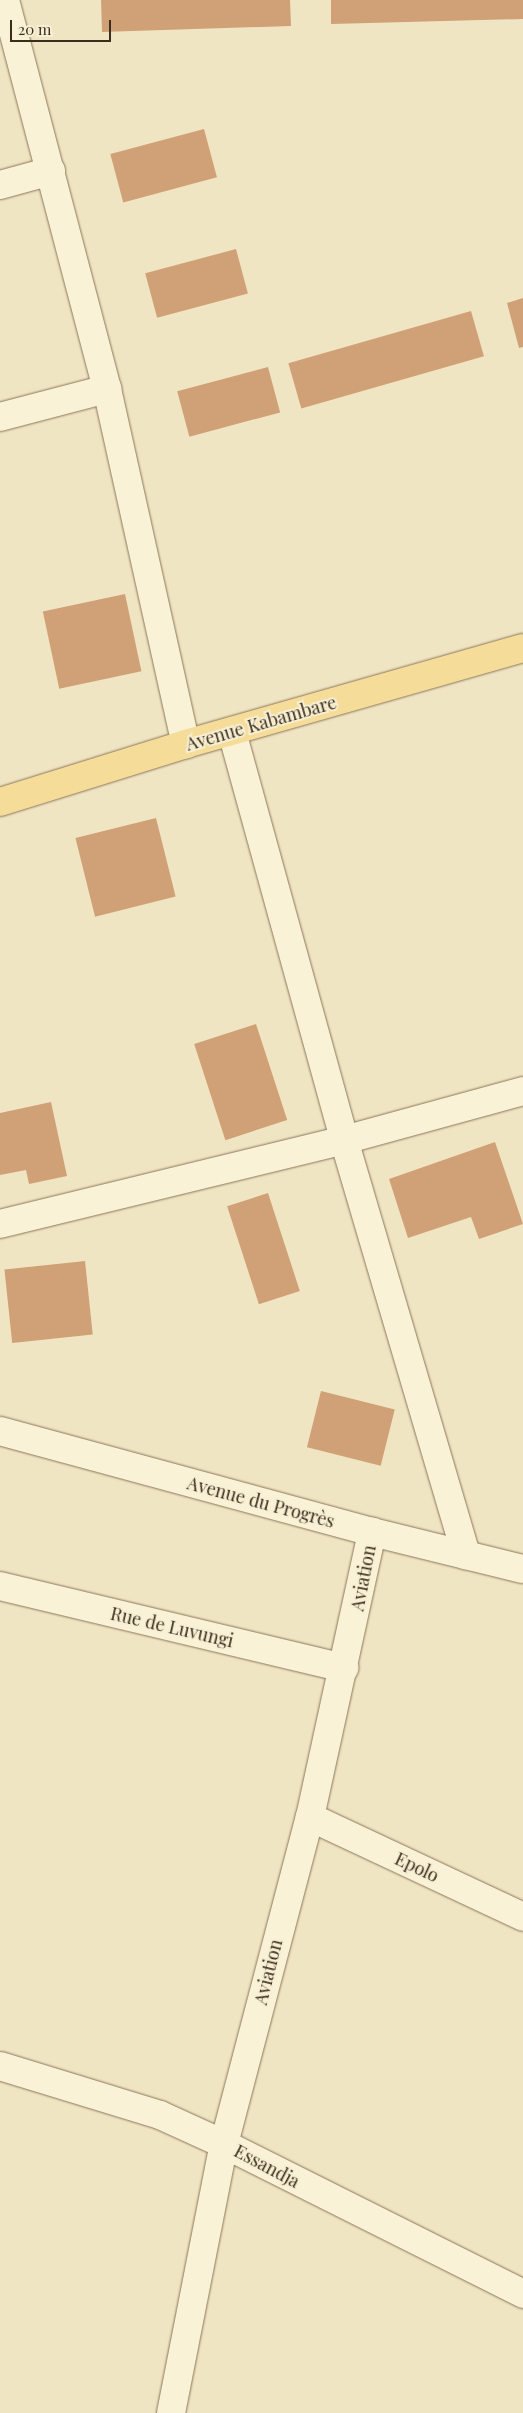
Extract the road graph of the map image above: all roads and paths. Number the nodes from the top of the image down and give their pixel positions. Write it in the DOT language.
graph roads {
  1 [pos="5,0"];
  2 [pos="51,171"];
  3 [pos="0,185"];
  4 [pos="107,388"];
  5 [pos="0,417"];
  6 [pos="523,648"];
  7 [pos="232,732"];
  8 [pos="186,744"];
  9 [pos="0,802"];
  10 [pos="523,1091"];
  11 [pos="344,1140"];
  12 [pos="0,1224"];
  13 [pos="0,1431"];
  14 [pos="372,1532"];
  15 [pos="466,1555"];
  16 [pos="523,1569"];
  17 [pos="0,1586"];
  18 [pos="344,1668"];
  19 [pos="310,1817"];
  20 [pos="523,1918"];
  21 [pos="0,2066"];
  22 [pos="224,2144"];
  23 [pos="523,2294"];
  24 [pos="171,2413"];
  1 -- 2 [label="street"];
  2 -- 3 [label="street"];
  2 -- 4 [label="street"];
  4 -- 5 [label="street"];
  4 -- 8 [label="street"];
  6 -- 7 [label="main road, Avenue Kabambare"];
  7 -- 8 [label="main road, Avenue Kabambare"];
  7 -- 11 [label="street"];
  8 -- 9 [label="main road, Avenue Kabambare"];
  10 -- 11 [label="street"];
  11 -- 12 [label="street"];
  11 -- 15 [label="street"];
  13 -- 14 [label="street, Avenue du Progrès"];
  14 -- 15 [label="street, Avenue du Progrès"];
  14 -- 18 [label="street, Aviation"];
  15 -- 16 [label="street, Avenue du Progrès"];
  17 -- 18 [label="street, Rue de Luvungi"];
  18 -- 19 [label="street, Aviation"];
  19 -- 20 [label="street, Epolo"];
  19 -- 22 [label="street, Aviation"];
  21 -- 22 [label="street, Essandja"];
  22 -- 23 [label="street, Essandja"];
  22 -- 24 [label="street, Aviation"];
}
